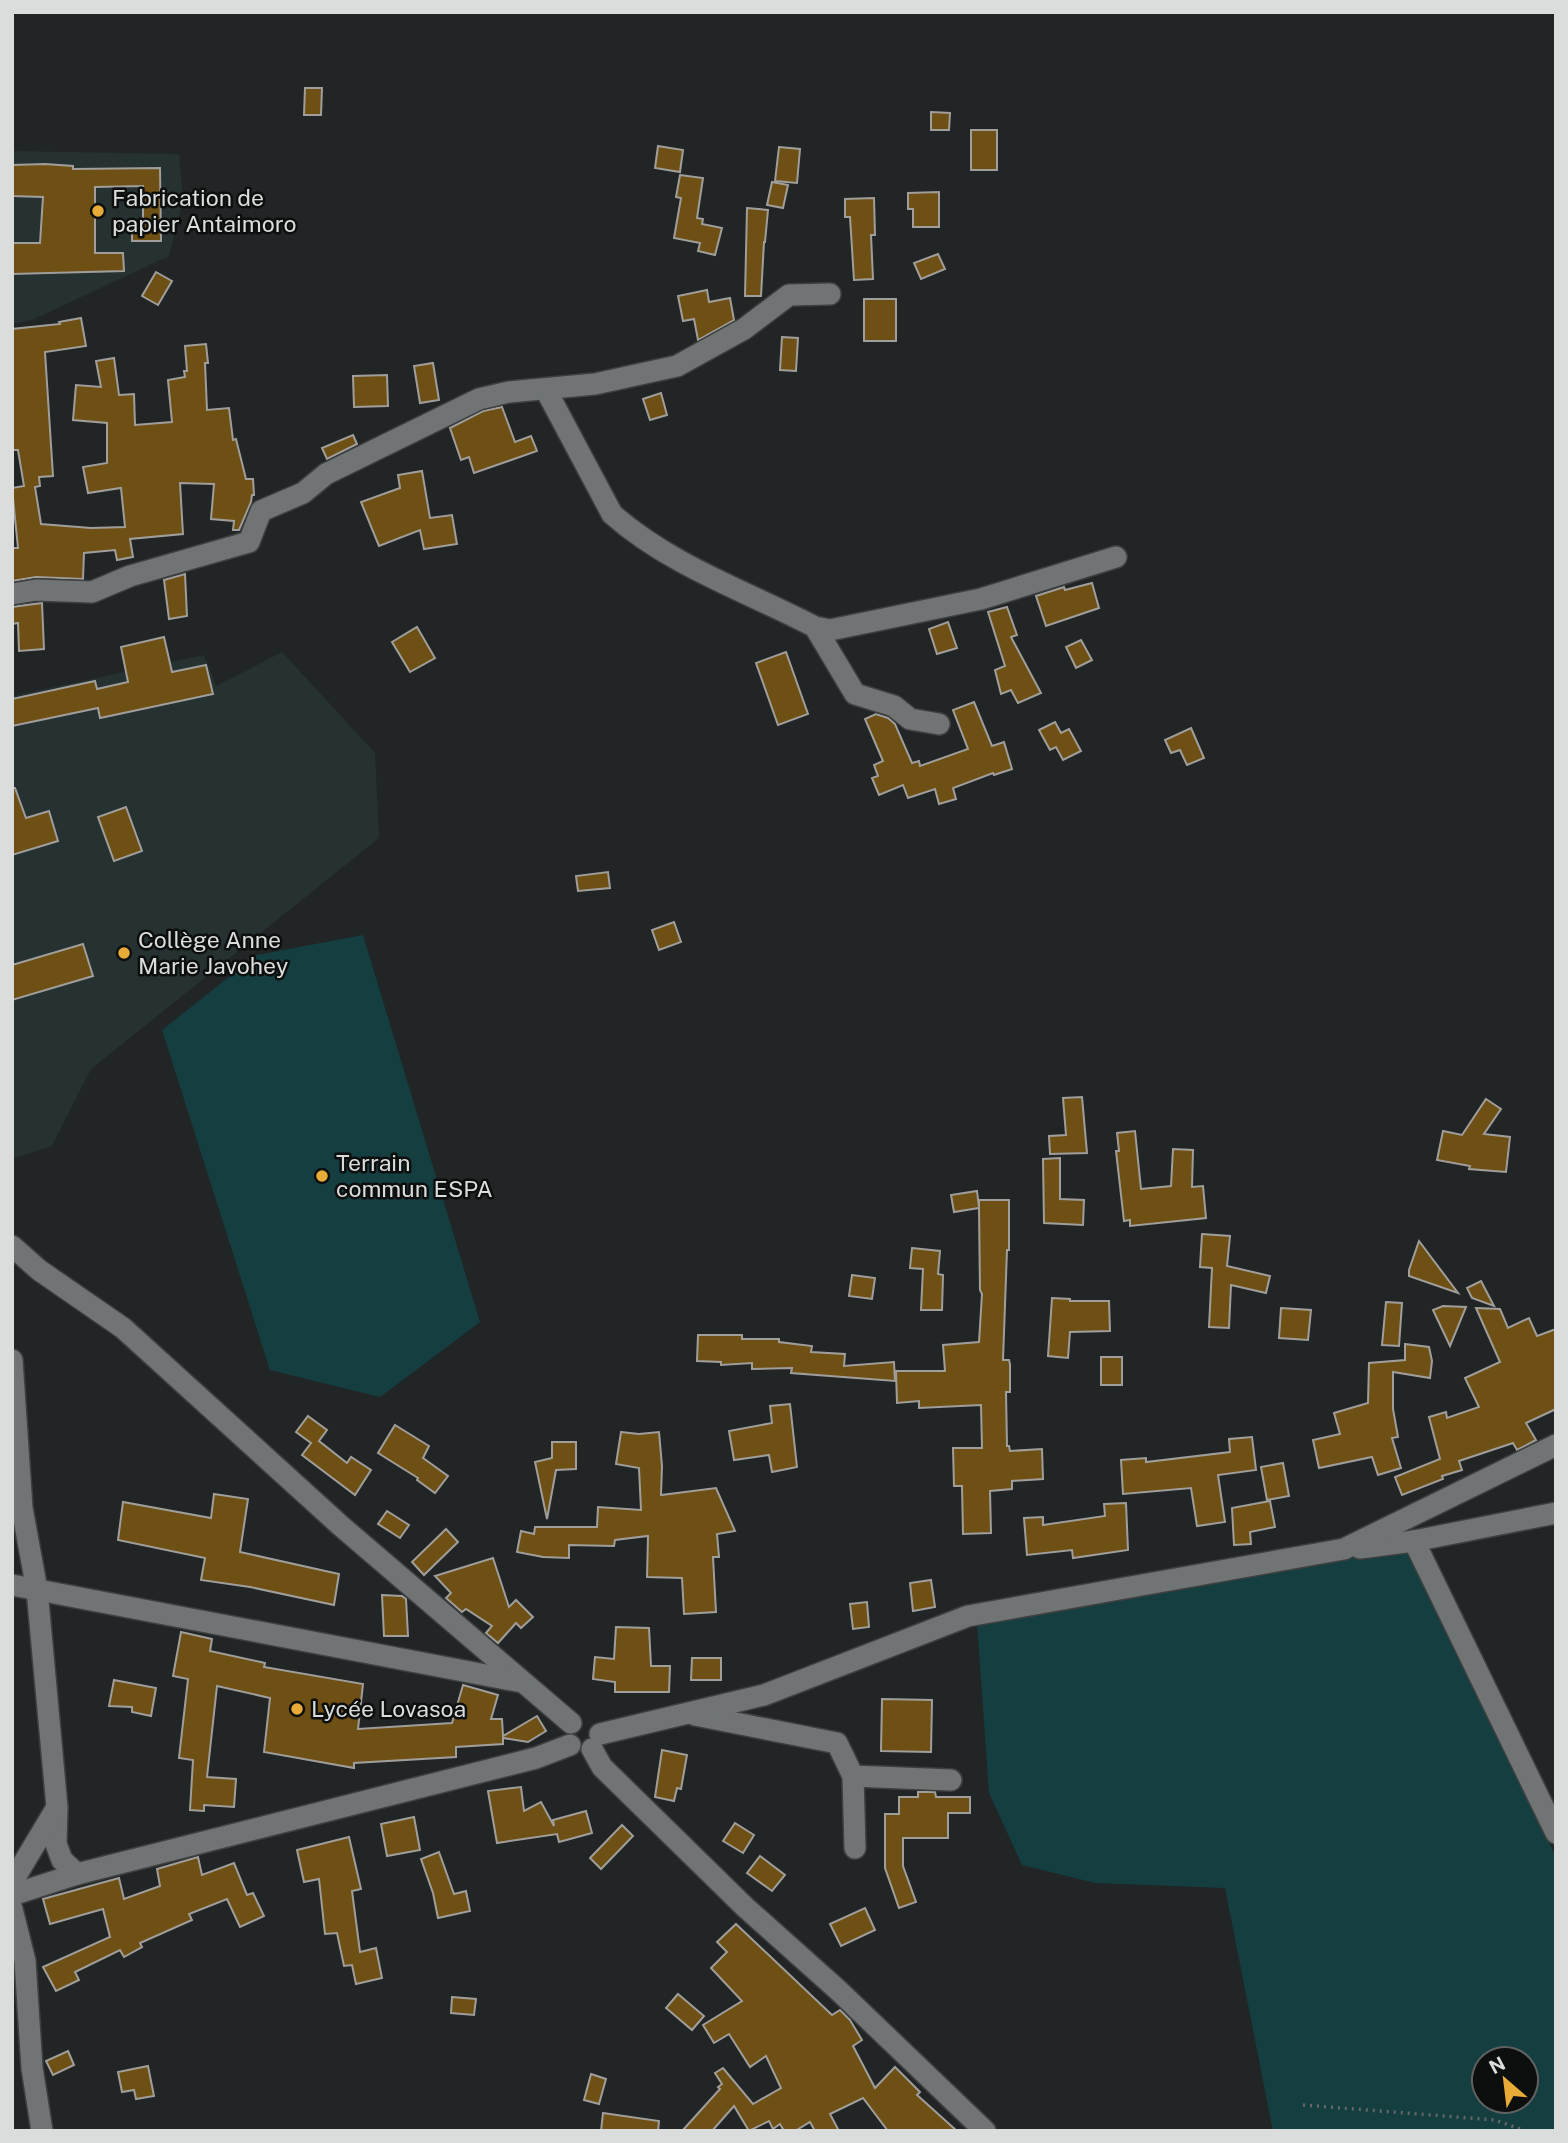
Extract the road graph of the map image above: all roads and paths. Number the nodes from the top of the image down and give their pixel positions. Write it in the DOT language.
graph roads {
  1 [pos="830,294"];
  2 [pos="546,390"];
  3 [pos="1116,557"];
  4 [pos="12,594"];
  5 [pos="815,627"];
  6 [pos="939,724"];
  7 [pos="12,1246"];
  8 [pos="12,1360"];
  9 [pos="1556,1445"];
  10 [pos="17,1507"];
  11 [pos="1556,1513"];
  12 [pos="1414,1541"];
  13 [pos="1344,1549"];
  14 [pos="12,1585"];
  15 [pos="37,1590"];
  16 [pos="524,1683"];
  17 [pos="689,1714"];
  18 [pos="571,1723"];
  19 [pos="596,1741"];
  20 [pos="570,1745"];
  21 [pos="853,1776"];
  22 [pos="951,1780"];
  23 [pos="57,1807"];
  24 [pos="1556,1833"];
  25 [pos="855,1848"];
  26 [pos="77,1874"];
  27 [pos="12,1888"];
  28 [pos="12,1895"];
  29 [pos="12,1909"];
  30 [pos="1303,2105"];
  31 [pos="42,2131"];
  32 [pos="985,2131"];
  33 [pos="1526,2131"];
  1 -- 2 [label="street"];
  2 -- 4 [label="street"];
  2 -- 5 [label="street"];
  3 -- 5 [label="street"];
  5 -- 6 [label="street"];
  7 -- 16 [label="street"];
  8 -- 10 [label="street"];
  9 -- 13 [label="street"];
  10 -- 15 [label="street"];
  11 -- 12 [label="street"];
  12 -- 13 [label="street"];
  12 -- 24 [label="street"];
  13 -- 17 [label="street"];
  14 -- 15 [label="street"];
  15 -- 16 [label="street"];
  15 -- 23 [label="street"];
  16 -- 18 [label="street"];
  17 -- 19 [label="street"];
  17 -- 21 [label="street"];
  18 -- 19 [label="street"];
  18 -- 20 [label="street"];
  19 -- 20 [label="street"];
  19 -- 32 [label="street"];
  20 -- 26 [label="street"];
  21 -- 22 [label="street"];
  21 -- 25 [label="street"];
  23 -- 26 [label="street"];
  23 -- 27 [label="street"];
  26 -- 28 [label="street"];
  29 -- 31 [label="street"];
  30 -- 33 [label="path"];
}
